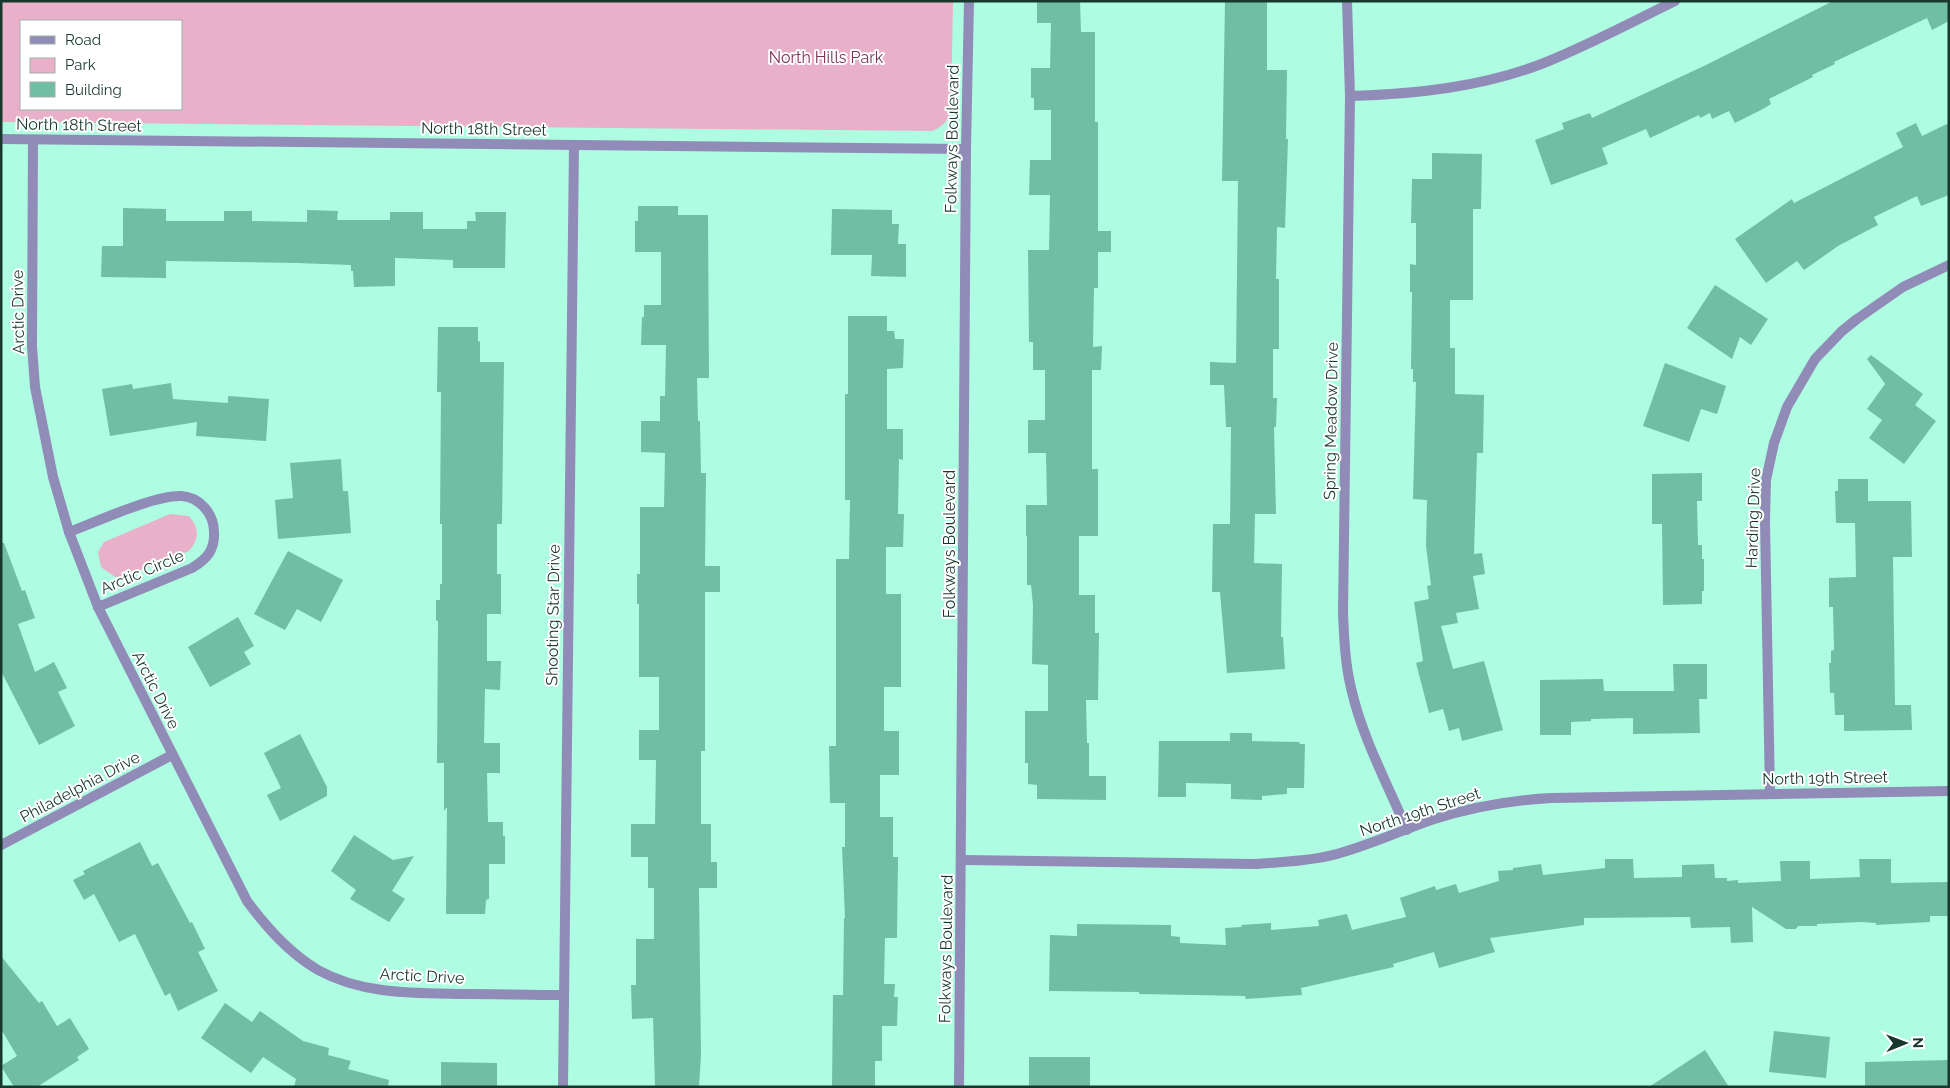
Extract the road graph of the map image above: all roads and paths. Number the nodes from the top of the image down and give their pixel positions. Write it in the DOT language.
graph roads {
  1 [pos="969,1"];
  2 [pos="1348,1"];
  3 [pos="1676,1"];
  4 [pos="1350,96"];
  5 [pos="1,139"];
  6 [pos="33,140"];
  7 [pos="574,144"];
  8 [pos="966,149"];
  9 [pos="1949,265"];
  10 [pos="69,532"];
  11 [pos="98,607"];
  12 [pos="172,755"];
  13 [pos="1949,791"];
  14 [pos="1770,794"];
  15 [pos="1406,830"];
  16 [pos="1,845"];
  17 [pos="962,860"];
  18 [pos="564,995"];
  19 [pos="563,1087"];
  20 [pos="959,1087"];
  1 -- 8 [label="street, Folkways Boulevard"];
  2 -- 4 [label="street, Spring Meadow Drive"];
  3 -- 4 [label="street"];
  4 -- 15 [label="street, Spring Meadow Drive"];
  5 -- 6 [label="street, North 18th Street"];
  6 -- 7 [label="street, North 18th Street"];
  6 -- 10 [label="street, Arctic Drive"];
  7 -- 8 [label="street, North 18th Street"];
  7 -- 18 [label="street, Shooting Star Drive"];
  8 -- 17 [label="street, Folkways Boulevard"];
  9 -- 14 [label="street, Harding Drive"];
  10 -- 11 [label="street, Arctic Drive"];
  10 -- 11 [label="street, Arctic Circle"];
  11 -- 12 [label="street, Arctic Drive"];
  12 -- 16 [label="street, Philadelphia Drive"];
  12 -- 18 [label="street, Arctic Drive"];
  13 -- 14 [label="street, North 19th Street"];
  14 -- 15 [label="street, North 19th Street"];
  15 -- 17 [label="street, North 19th Street"];
  17 -- 20 [label="street, Folkways Boulevard"];
  18 -- 19 [label="street, Shooting Star Drive"];
}
